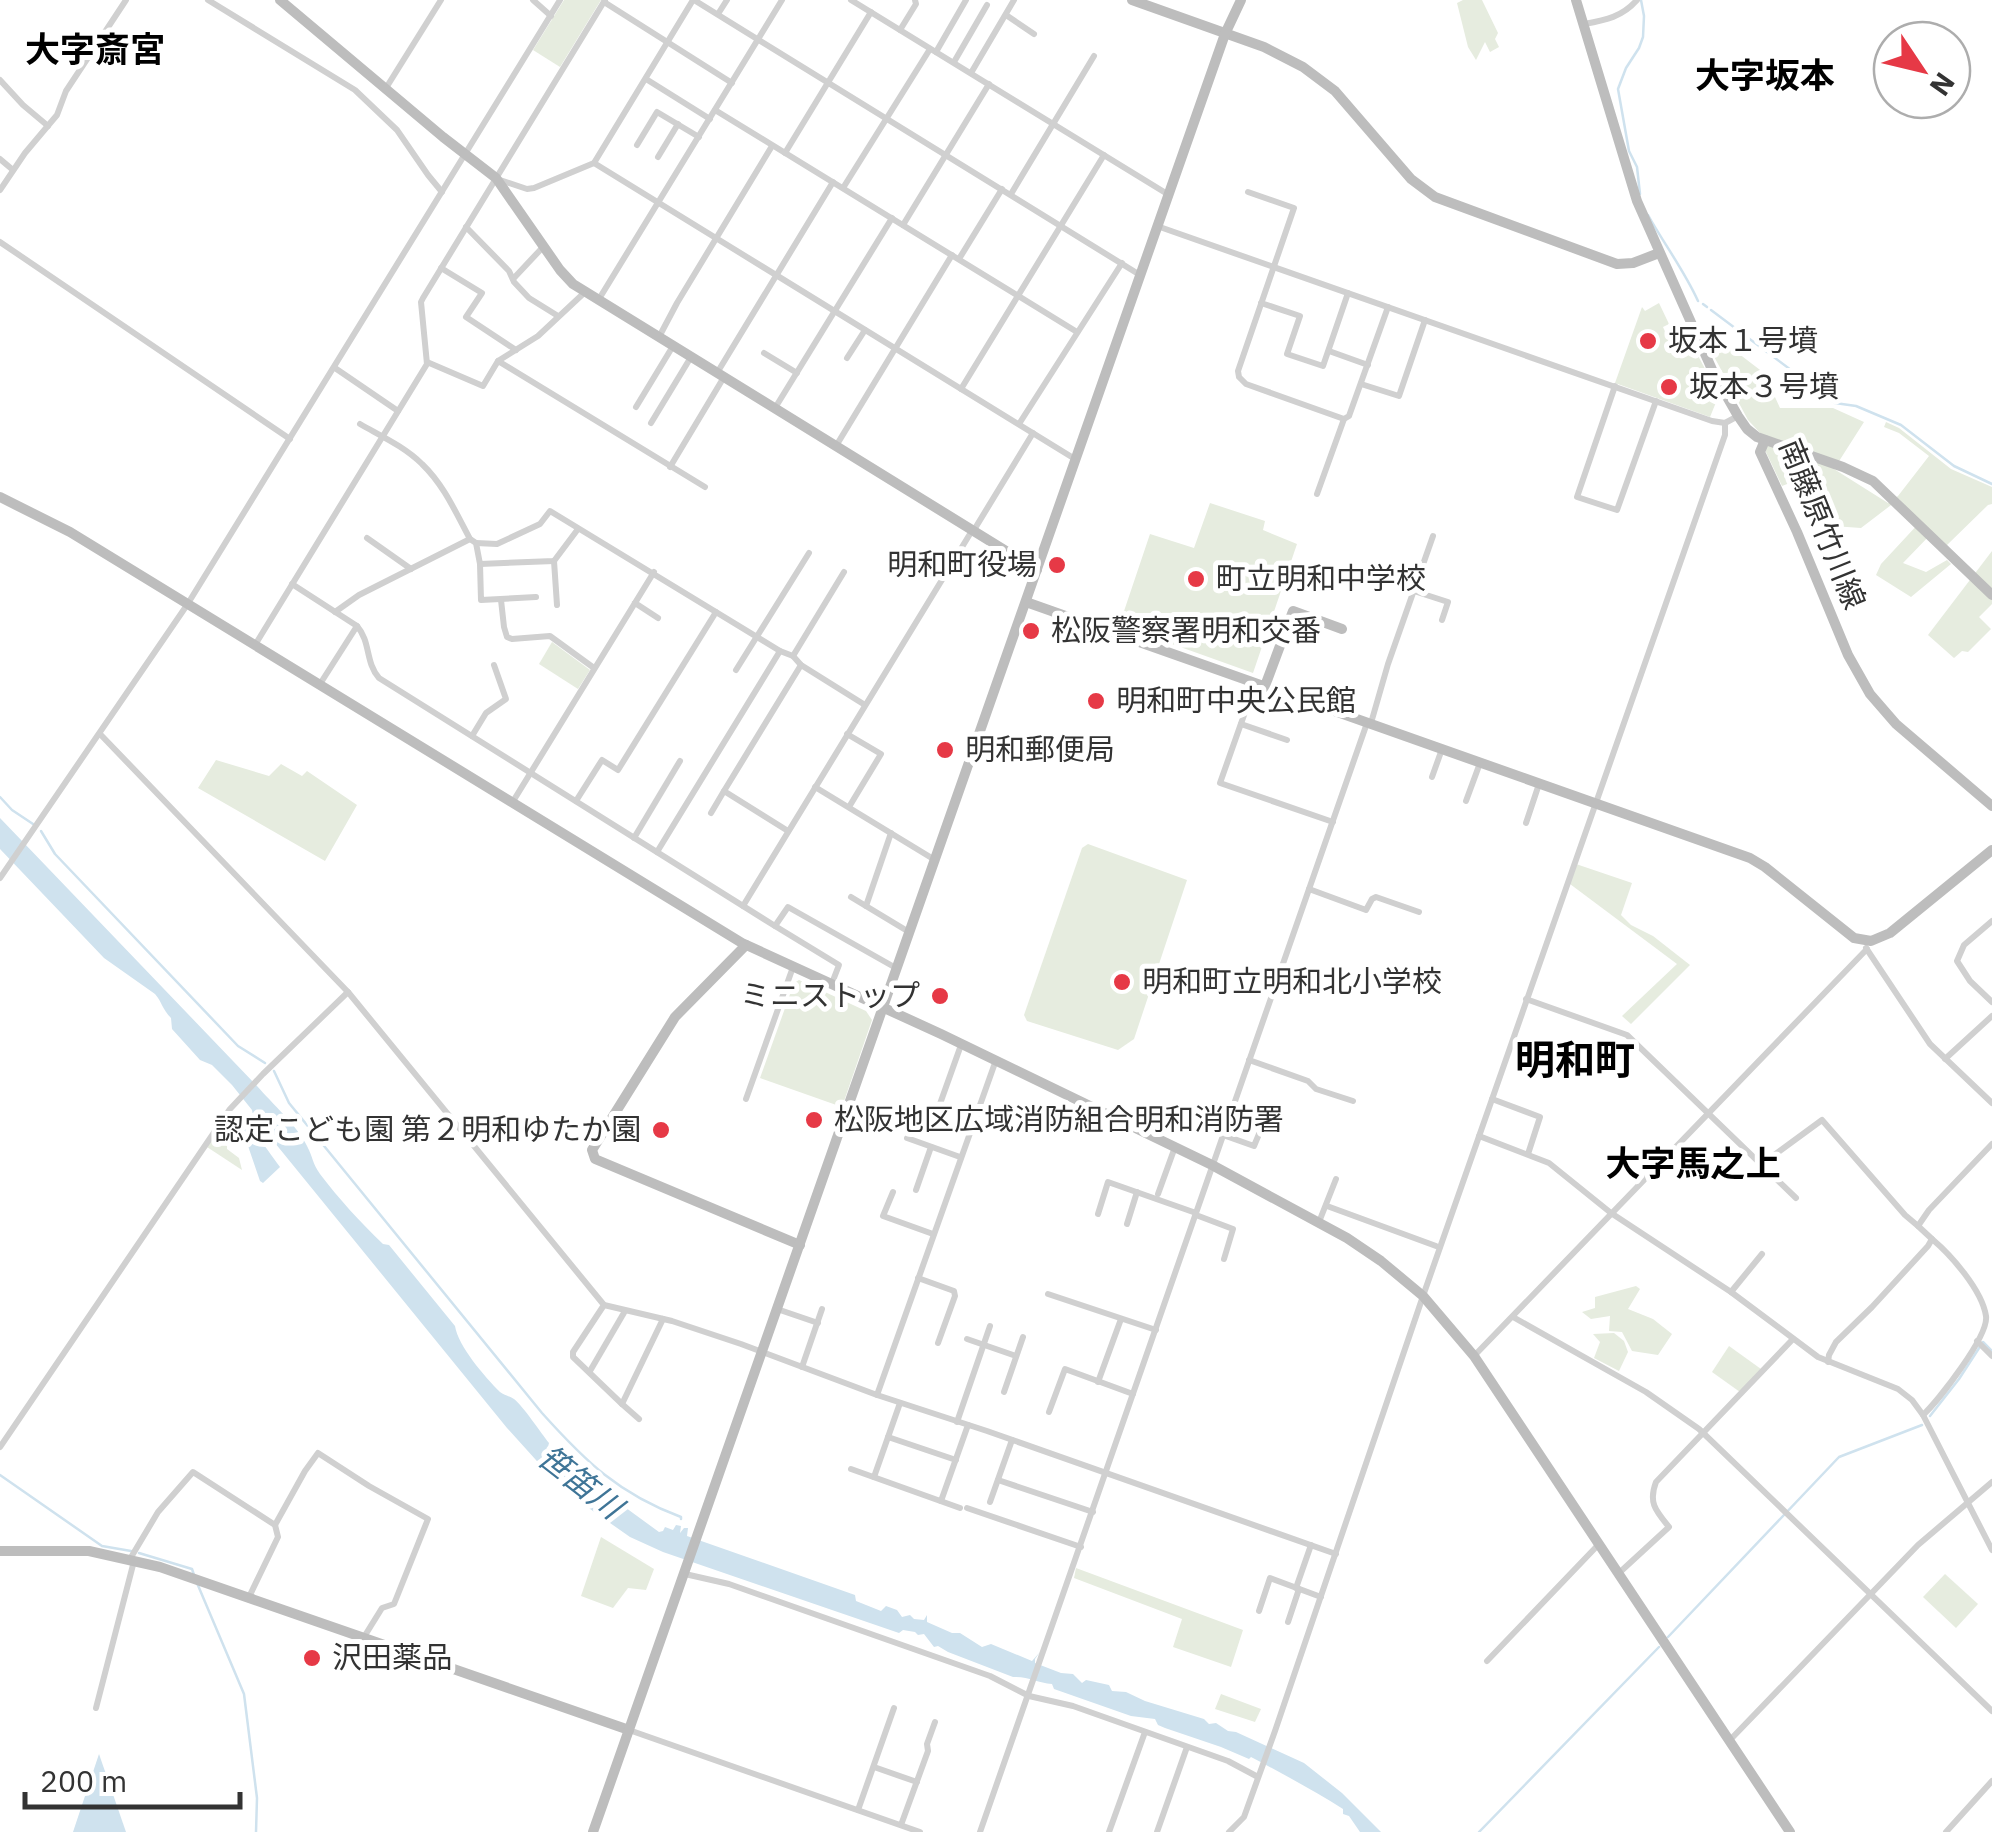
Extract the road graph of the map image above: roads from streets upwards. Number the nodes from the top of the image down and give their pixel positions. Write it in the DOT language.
graph roads {
  1 [pos="126,0"];
  2 [pos="208,0"];
  3 [pos="280,0"];
  4 [pos="441,0"];
  5 [pos="533,0"];
  6 [pos="560,0"];
  7 [pos="694,0"];
  8 [pos="727,0"];
  9 [pos="782,0"];
  10 [pos="851,0"];
  11 [pos="915,0"];
  12 [pos="966,0"];
  13 [pos="1014,0"];
  14 [pos="1132,0"];
  15 [pos="1241,0"];
  16 [pos="1576,0"];
  17 [pos="1637,0"];
  18 [pos="605,1"];
  19 [pos="987,5"];
  20 [pos="871,12"];
  21 [pos="718,14"];
  22 [pos="1006,14"];
  23 [pos="550,16"];
  24 [pos="1584,24"];
  25 [pos="900,30"];
  26 [pos="1034,34"];
  27 [pos="1225,34"];
  28 [pos="758,39"];
  29 [pos="668,42"];
  30 [pos="933,50"];
  31 [pos="1094,56"];
  32 [pos="954,62"];
  33 [pos="972,73"];
  34 [pos="646,79"];
  35 [pos="0,80"];
  36 [pos="827,82"];
  37 [pos="732,83"];
  38 [pos="989,84"];
  39 [pos="385,89"];
  40 [pos="715,110"];
  41 [pos="710,118"];
  42 [pos="886,119"];
  43 [pos="678,124"];
  44 [pos="1054,124"];
  45 [pos="48,126"];
  46 [pos="699,136"];
  47 [pos="637,145"];
  48 [pos="772,146"];
  49 [pos="785,153"];
  50 [pos="946,154"];
  51 [pos="465,155"];
  52 [pos="1104,156"];
  53 [pos="658,157"];
  54 [pos="0,158"];
  55 [pos="594,164"];
  56 [pos="13,170"];
  57 [pos="496,178"];
  58 [pos="833,182"];
  59 [pos="843,188"];
  60 [pos="1002,189"];
  61 [pos="0,190"];
  62 [pos="442,192"];
  63 [pos="1248,192"];
  64 [pos="1012,194"];
  65 [pos="1168,195"];
  66 [pos="658,202"];
  67 [pos="892,218"];
  68 [pos="903,224"];
  69 [pos="1061,225"];
  70 [pos="1158,226"];
  71 [pos="466,227"];
  72 [pos="716,238"];
  73 [pos="0,242"];
  74 [pos="543,247"];
  75 [pos="1659,252"];
  76 [pos="956,257"];
  77 [pos="1122,263"];
  78 [pos="1273,266"];
  79 [pos="441,268"];
  80 [pos="776,275"];
  81 [pos="1141,275"];
  82 [pos="513,279"];
  83 [pos="585,292"];
  84 [pos="1348,293"];
  85 [pos="1018,296"];
  86 [pos="599,300"];
  87 [pos="1262,302"];
  88 [pos="1388,307"];
  89 [pos="835,312"];
  90 [pos="558,316"];
  91 [pos="1426,320"];
  92 [pos="865,330"];
  93 [pos="1077,332"];
  94 [pos="660,337"];
  95 [pos="674,346"];
  96 [pos="896,348"];
  97 [pos="516,350"];
  98 [pos="1328,351"];
  99 [pos="764,352"];
  100 [pos="691,357"];
  101 [pos="847,358"];
  102 [pos="498,361"];
  103 [pos="427,362"];
  104 [pos="1368,365"];
  105 [pos="334,368"];
  106 [pos="798,372"];
  107 [pos="720,375"];
  108 [pos="1361,384"];
  109 [pos="1615,386"];
  110 [pos="961,389"];
  111 [pos="1656,401"];
  112 [pos="636,406"];
  113 [pos="775,408"];
  114 [pos="398,411"];
  115 [pos="1738,416"];
  116 [pos="1344,419"];
  117 [pos="651,423"];
  118 [pos="1725,423"];
  119 [pos="360,424"];
  120 [pos="1019,424"];
  121 [pos="1033,433"];
  122 [pos="382,437"];
  123 [pos="290,439"];
  124 [pos="1764,440"];
  125 [pos="836,446"];
  126 [pos="1076,460"];
  127 [pos="670,467"];
  128 [pos="705,487"];
  129 [pos="1318,494"];
  130 [pos="0,497"];
  131 [pos="578,529"];
  132 [pos="973,529"];
  133 [pos="1432,536"];
  134 [pos="367,538"];
  135 [pos="473,541"];
  136 [pos="808,553"];
  137 [pos="554,561"];
  138 [pos="480,564"];
  139 [pos="411,569"];
  140 [pos="1037,570"];
  141 [pos="654,572"];
  142 [pos="844,572"];
  143 [pos="292,584"];
  144 [pos="1414,590"];
  145 [pos="1992,594"];
  146 [pos="536,597"];
  147 [pos="501,600"];
  148 [pos="1026,602"];
  149 [pos="635,603"];
  150 [pos="187,605"];
  151 [pos="557,605"];
  152 [pos="335,612"];
  153 [pos="716,612"];
  154 [pos="658,618"];
  155 [pos="1442,620"];
  156 [pos="357,626"];
  157 [pos="1342,629"];
  158 [pos="758,636"];
  159 [pos="255,646"];
  160 [pos="780,651"];
  161 [pos="793,656"];
  162 [pos="494,665"];
  163 [pos="801,665"];
  164 [pos="594,668"];
  165 [pos="736,670"];
  166 [pos="1260,684"];
  167 [pos="320,686"];
  168 [pos="865,705"];
  169 [pos="1240,724"];
  170 [pos="1369,724"];
  171 [pos="100,734"];
  172 [pos="848,734"];
  173 [pos="472,736"];
  174 [pos="1287,740"];
  175 [pos="1442,749"];
  176 [pos="680,762"];
  177 [pos="1480,763"];
  178 [pos="531,774"];
  179 [pos="1432,777"];
  180 [pos="1539,784"];
  181 [pos="815,787"];
  182 [pos="724,791"];
  183 [pos="576,801"];
  184 [pos="1466,801"];
  185 [pos="511,804"];
  186 [pos="1596,804"];
  187 [pos="1992,806"];
  188 [pos="849,808"];
  189 [pos="711,813"];
  190 [pos="1332,822"];
  191 [pos="1526,823"];
  192 [pos="788,830"];
  193 [pos="891,833"];
  194 [pos="634,838"];
  195 [pos="1992,850"];
  196 [pos="657,852"];
  197 [pos="936,860"];
  198 [pos="2,875"];
  199 [pos="1309,889"];
  200 [pos="852,897"];
  201 [pos="742,906"];
  202 [pos="866,906"];
  203 [pos="1419,912"];
  204 [pos="1992,921"];
  205 [pos="775,926"];
  206 [pos="910,932"];
  207 [pos="746,946"];
  208 [pos="1866,946"];
  209 [pos="793,967"];
  210 [pos="896,968"];
  211 [pos="831,984"];
  212 [pos="348,992"];
  213 [pos="1526,999"];
  214 [pos="1992,1002"];
  215 [pos="883,1008"];
  216 [pos="1992,1016"];
  217 [pos="962,1044"];
  218 [pos="1946,1059"];
  219 [pos="996,1060"];
  220 [pos="1249,1060"];
  221 [pos="746,1099"];
  222 [pos="1492,1099"];
  223 [pos="1352,1101"];
  224 [pos="1992,1103"];
  225 [pos="1708,1114"];
  226 [pos="936,1115"];
  227 [pos="1259,1134"];
  228 [pos="1222,1135"];
  229 [pos="1478,1136"];
  230 [pos="908,1138"];
  231 [pos="1992,1144"];
  232 [pos="931,1147"];
  233 [pos="1175,1147"];
  234 [pos="1528,1154"];
  235 [pos="960,1157"];
  236 [pos="1762,1164"];
  237 [pos="1212,1165"];
  238 [pos="1336,1180"];
  239 [pos="916,1190"];
  240 [pos="893,1192"];
  241 [pos="1138,1192"];
  242 [pos="1158,1194"];
  243 [pos="1796,1198"];
  244 [pos="1326,1206"];
  245 [pos="1611,1213"];
  246 [pos="1098,1214"];
  247 [pos="1196,1214"];
  248 [pos="1319,1222"];
  249 [pos="1127,1224"];
  250 [pos="1918,1226"];
  251 [pos="933,1234"];
  252 [pos="1932,1239"];
  253 [pos="800,1245"];
  254 [pos="1436,1246"];
  255 [pos="1762,1254"];
  256 [pos="1224,1260"];
  257 [pos="918,1278"];
  258 [pos="1731,1292"];
  259 [pos="1048,1294"];
  260 [pos="1423,1296"];
  261 [pos="604,1305"];
  262 [pos="777,1309"];
  263 [pos="822,1309"];
  264 [pos="625,1311"];
  265 [pos="1513,1318"];
  266 [pos="663,1319"];
  267 [pos="1122,1319"];
  268 [pos="818,1323"];
  269 [pos="990,1326"];
  270 [pos="1156,1330"];
  271 [pos="1023,1337"];
  272 [pos="968,1339"];
  273 [pos="1793,1339"];
  274 [pos="1977,1342"];
  275 [pos="938,1343"];
  276 [pos="984,1344"];
  277 [pos="762,1352"];
  278 [pos="1016,1356"];
  279 [pos="1474,1356"];
  280 [pos="1992,1356"];
  281 [pos="1828,1362"];
  282 [pos="802,1366"];
  283 [pos="590,1371"];
  284 [pos="1098,1382"];
  285 [pos="1004,1392"];
  286 [pos="1134,1394"];
  287 [pos="877,1395"];
  288 [pos="900,1403"];
  289 [pos="622,1404"];
  290 [pos="1049,1412"];
  291 [pos="1923,1415"];
  292 [pos="638,1419"];
  293 [pos="957,1422"];
  294 [pos="968,1425"];
  295 [pos="1703,1434"];
  296 [pos="888,1438"];
  297 [pos="1012,1440"];
  298 [pos="0,1446"];
  299 [pos="956,1460"];
  300 [pos="850,1469"];
  301 [pos="1106,1473"];
  302 [pos="874,1477"];
  303 [pos="998,1480"];
  304 [pos="1992,1482"];
  305 [pos="941,1501"];
  306 [pos="990,1502"];
  307 [pos="1966,1504"];
  308 [pos="1092,1512"];
  309 [pos="275,1526"];
  310 [pos="1599,1544"];
  311 [pos="1311,1545"];
  312 [pos="1080,1548"];
  313 [pos="1992,1550"];
  314 [pos="0,1551"];
  315 [pos="1336,1554"];
  316 [pos="133,1555"];
  317 [pos="1619,1573"];
  318 [pos="684,1574"];
  319 [pos="1298,1588"];
  320 [pos="1870,1594"];
  321 [pos="249,1597"];
  322 [pos="1321,1597"];
  323 [pos="1259,1611"];
  324 [pos="1288,1622"];
  325 [pos="364,1638"];
  326 [pos="1487,1661"];
  327 [pos="1029,1694"];
  328 [pos="96,1708"];
  329 [pos="894,1708"];
  330 [pos="1992,1711"];
  331 [pos="936,1722"];
  332 [pos="629,1730"];
  333 [pos="1146,1732"];
  334 [pos="1729,1741"];
  335 [pos="1187,1747"];
  336 [pos="874,1767"];
  337 [pos="1258,1777"];
  338 [pos="1992,1781"];
  339 [pos="917,1782"];
  340 [pos="858,1810"];
  341 [pos="901,1825"];
  342 [pos="594,1832"];
  343 [pos="920,1832"];
  344 [pos="980,1832"];
  345 [pos="1109,1832"];
  346 [pos="1157,1832"];
  347 [pos="1230,1832"];
  348 [pos="1790,1832"];
  349 [pos="1946,1832"];
  1 -- 45 [label="street"];
  2 -- 62 [label="street"];
  3 -- 39 [label="street"];
  4 -- 39 [label="street"];
  5 -- 23 [label="street"];
  6 -- 23 [label="street"];
  7 -- 21 [label="street"];
  7 -- 29 [label="street"];
  8 -- 21 [label="street"];
  9 -- 28 [label="street"];
  10 -- 20 [label="street"];
  11 -- 25 [label="street"];
  12 -- 30 [label="street"];
  13 -- 22 [label="street"];
  14 -- 27 [label="street"];
  15 -- 27 [label="street"];
  16 -- 24 [label="street, 南藤原竹川線"];
  17 -- 24 [label="street"];
  18 -- 29 [label="street"];
  18 -- 57 [label="street"];
  19 -- 32 [label="street"];
  20 -- 25 [label="street"];
  20 -- 36 [label="street"];
  21 -- 28 [label="street"];
  22 -- 26 [label="street"];
  22 -- 33 [label="street"];
  23 -- 51 [label="street"];
  24 -- 75 [label="street, 南藤原竹川線"];
  25 -- 30 [label="street"];
  27 -- 65 [label="street"];
  27 -- 75 [label="street"];
  28 -- 36 [label="street"];
  28 -- 37 [label="street"];
  29 -- 34 [label="street"];
  29 -- 37 [label="street"];
  30 -- 32 [label="street"];
  30 -- 42 [label="street"];
  31 -- 44 [label="street"];
  32 -- 33 [label="street"];
  33 -- 38 [label="street"];
  34 -- 41 [label="street"];
  34 -- 55 [label="street"];
  35 -- 45 [label="street"];
  36 -- 42 [label="street"];
  36 -- 49 [label="street"];
  37 -- 40 [label="street"];
  38 -- 44 [label="street"];
  38 -- 50 [label="street"];
  39 -- 51 [label="street"];
  40 -- 41 [label="street"];
  40 -- 48 [label="street"];
  41 -- 46 [label="street"];
  42 -- 50 [label="street"];
  42 -- 59 [label="street"];
  43 -- 46 [label="street"];
  43 -- 47 [label="street"];
  43 -- 53 [label="street"];
  44 -- 52 [label="street"];
  44 -- 64 [label="street"];
  45 -- 56 [label="street"];
  46 -- 66 [label="street"];
  48 -- 49 [label="street"];
  48 -- 72 [label="street"];
  49 -- 58 [label="street"];
  50 -- 60 [label="street"];
  50 -- 68 [label="street"];
  51 -- 57 [label="street"];
  51 -- 62 [label="street"];
  52 -- 65 [label="street"];
  52 -- 69 [label="street"];
  54 -- 56 [label="street"];
  55 -- 57 [label="street"];
  55 -- 66 [label="street"];
  56 -- 61 [label="street"];
  57 -- 71 [label="street"];
  57 -- 74 [label="street"];
  58 -- 59 [label="street"];
  58 -- 80 [label="street"];
  59 -- 67 [label="street"];
  60 -- 64 [label="street"];
  60 -- 76 [label="street"];
  62 -- 105 [label="street"];
  63 -- 78 [label="street"];
  64 -- 69 [label="street"];
  65 -- 70 [label="street"];
  66 -- 72 [label="street"];
  66 -- 86 [label="street"];
  67 -- 68 [label="street"];
  67 -- 89 [label="street"];
  68 -- 76 [label="street"];
  69 -- 77 [label="street"];
  69 -- 85 [label="street"];
  70 -- 78 [label="street"];
  70 -- 81 [label="street"];
  71 -- 79 [label="street"];
  71 -- 82 [label="street"];
  72 -- 80 [label="street"];
  72 -- 94 [label="street"];
  73 -- 123 [label="street"];
  74 -- 82 [label="street"];
  74 -- 83 [label="street"];
  75 -- 115 [label="street, 南藤原竹川線"];
  76 -- 85 [label="street"];
  76 -- 96 [label="street"];
  77 -- 81 [label="street"];
  77 -- 93 [label="street"];
  78 -- 84 [label="street"];
  78 -- 87 [label="street"];
  79 -- 97 [label="street"];
  79 -- 103 [label="street"];
  80 -- 89 [label="street"];
  80 -- 107 [label="street"];
  81 -- 126 [label="street"];
  82 -- 90 [label="street"];
  83 -- 86 [label="street"];
  83 -- 90 [label="street"];
  84 -- 88 [label="street"];
  84 -- 98 [label="street"];
  85 -- 93 [label="street"];
  85 -- 110 [label="street"];
  86 -- 94 [label="street"];
  87 -- 98 [label="street"];
  87 -- 116 [label="street"];
  88 -- 91 [label="street"];
  88 -- 104 [label="street"];
  89 -- 92 [label="street"];
  89 -- 106 [label="street"];
  90 -- 97 [label="street"];
  91 -- 108 [label="street"];
  91 -- 109 [label="street"];
  92 -- 96 [label="street"];
  92 -- 101 [label="street"];
  93 -- 120 [label="street"];
  94 -- 95 [label="street"];
  95 -- 100 [label="street"];
  95 -- 112 [label="street"];
  96 -- 110 [label="street"];
  96 -- 125 [label="street"];
  97 -- 102 [label="street"];
  98 -- 104 [label="street"];
  99 -- 106 [label="street"];
  100 -- 107 [label="street"];
  100 -- 117 [label="street"];
  102 -- 103 [label="street"];
  102 -- 127 [label="street"];
  103 -- 114 [label="street"];
  104 -- 108 [label="street"];
  105 -- 114 [label="street"];
  105 -- 123 [label="street"];
  106 -- 113 [label="street"];
  107 -- 113 [label="street"];
  107 -- 127 [label="street"];
  108 -- 116 [label="street"];
  109 -- 111 [label="street"];
  109 -- 111 [label="street"];
  110 -- 120 [label="street"];
  111 -- 118 [label="street"];
  113 -- 125 [label="street"];
  114 -- 122 [label="street"];
  115 -- 118 [label="street"];
  115 -- 124 [label="street, 南藤原竹川線"];
  116 -- 129 [label="street"];
  118 -- 186 [label="street"];
  119 -- 122 [label="street"];
  120 -- 121 [label="street"];
  121 -- 126 [label="street"];
  121 -- 132 [label="street"];
  122 -- 135 [label="street"];
  122 -- 143 [label="street"];
  123 -- 150 [label="street"];
  124 -- 145 [label="street"];
  124 -- 187 [label="street, 南藤原竹川線"];
  125 -- 132 [label="street"];
  126 -- 140 [label="street"];
  127 -- 128 [label="street"];
  130 -- 150 [label="street"];
  131 -- 135 [label="street"];
  131 -- 137 [label="street"];
  131 -- 141 [label="street"];
  132 -- 140 [label="street"];
  132 -- 168 [label="street"];
  133 -- 144 [label="street"];
  134 -- 139 [label="street"];
  135 -- 138 [label="street"];
  135 -- 139 [label="street"];
  136 -- 158 [label="street"];
  137 -- 138 [label="street"];
  137 -- 151 [label="street"];
  138 -- 147 [label="street"];
  139 -- 152 [label="street"];
  140 -- 148 [label="street"];
  141 -- 149 [label="street"];
  141 -- 153 [label="street"];
  142 -- 161 [label="street"];
  143 -- 152 [label="street"];
  143 -- 159 [label="street"];
  144 -- 155 [label="street"];
  144 -- 170 [label="street"];
  146 -- 147 [label="street"];
  147 -- 164 [label="street"];
  148 -- 166 [label="street"];
  148 -- 197 [label="street"];
  149 -- 154 [label="street"];
  149 -- 164 [label="street"];
  150 -- 159 [label="street"];
  150 -- 171 [label="street"];
  152 -- 156 [label="street"];
  153 -- 158 [label="street"];
  153 -- 183 [label="street"];
  156 -- 167 [label="street"];
  156 -- 173 [label="street"];
  157 -- 166 [label="street"];
  158 -- 160 [label="street"];
  158 -- 165 [label="street"];
  159 -- 167 [label="street"];
  160 -- 161 [label="street"];
  160 -- 196 [label="street"];
  161 -- 163 [label="street"];
  162 -- 173 [label="street"];
  163 -- 168 [label="street"];
  163 -- 182 [label="street"];
  164 -- 178 [label="street"];
  166 -- 169 [label="street"];
  166 -- 170 [label="street"];
  167 -- 185 [label="street"];
  168 -- 172 [label="street"];
  169 -- 174 [label="street"];
  169 -- 190 [label="street"];
  170 -- 175 [label="street"];
  170 -- 190 [label="street"];
  171 -- 198 [label="street"];
  171 -- 212 [label="street"];
  172 -- 181 [label="street"];
  172 -- 188 [label="street"];
  173 -- 178 [label="street"];
  175 -- 177 [label="street"];
  175 -- 179 [label="street"];
  176 -- 194 [label="street"];
  177 -- 180 [label="street"];
  177 -- 184 [label="street"];
  178 -- 183 [label="street"];
  178 -- 185 [label="street"];
  180 -- 186 [label="street"];
  180 -- 191 [label="street"];
  181 -- 188 [label="street"];
  181 -- 192 [label="street"];
  182 -- 189 [label="street"];
  182 -- 192 [label="street"];
  183 -- 194 [label="street"];
  185 -- 207 [label="street"];
  186 -- 208 [label="street"];
  186 -- 213 [label="street"];
  188 -- 193 [label="street"];
  190 -- 199 [label="street"];
  192 -- 201 [label="street"];
  193 -- 197 [label="street"];
  193 -- 202 [label="street"];
  194 -- 196 [label="street"];
  195 -- 208 [label="street"];
  196 -- 201 [label="street"];
  197 -- 206 [label="street"];
  199 -- 203 [label="street"];
  199 -- 220 [label="street"];
  200 -- 202 [label="street"];
  201 -- 205 [label="street"];
  202 -- 206 [label="street"];
  204 -- 214 [label="street"];
  205 -- 210 [label="street"];
  205 -- 211 [label="street"];
  206 -- 210 [label="street"];
  207 -- 209 [label="street"];
  207 -- 253 [label="street"];
  208 -- 218 [label="street"];
  208 -- 225 [label="street"];
  209 -- 211 [label="street"];
  209 -- 221 [label="street"];
  210 -- 215 [label="street"];
  211 -- 215 [label="street"];
  212 -- 261 [label="street"];
  212 -- 298 [label="street"];
  213 -- 222 [label="street"];
  213 -- 225 [label="street"];
  215 -- 217 [label="street"];
  215 -- 253 [label="street"];
  216 -- 218 [label="street"];
  217 -- 219 [label="street"];
  217 -- 226 [label="street"];
  218 -- 224 [label="street"];
  219 -- 233 [label="street"];
  219 -- 235 [label="street"];
  220 -- 223 [label="street"];
  220 -- 228 [label="street"];
  222 -- 229 [label="street"];
  222 -- 234 [label="street"];
  225 -- 236 [label="street"];
  225 -- 245 [label="street"];
  227 -- 228 [label="street"];
  228 -- 237 [label="street"];
  229 -- 234 [label="street"];
  229 -- 260 [label="street"];
  230 -- 232 [label="street"];
  231 -- 250 [label="street"];
  232 -- 235 [label="street"];
  232 -- 239 [label="street"];
  233 -- 237 [label="street"];
  233 -- 242 [label="street"];
  234 -- 245 [label="street"];
  235 -- 251 [label="street"];
  236 -- 243 [label="street"];
  236 -- 250 [label="street"];
  237 -- 247 [label="street"];
  237 -- 248 [label="street"];
  238 -- 244 [label="street"];
  240 -- 251 [label="street"];
  241 -- 246 [label="street"];
  241 -- 247 [label="street"];
  241 -- 249 [label="street"];
  244 -- 248 [label="street"];
  244 -- 254 [label="street"];
  245 -- 258 [label="street"];
  245 -- 265 [label="street"];
  247 -- 256 [label="street"];
  247 -- 270 [label="street"];
  248 -- 260 [label="street"];
  250 -- 252 [label="street"];
  251 -- 257 [label="street"];
  252 -- 274 [label="street"];
  252 -- 281 [label="street"];
  253 -- 262 [label="street"];
  255 -- 258 [label="street"];
  257 -- 275 [label="street"];
  257 -- 287 [label="street"];
  258 -- 273 [label="street"];
  259 -- 267 [label="street"];
  260 -- 279 [label="street"];
  260 -- 315 [label="street"];
  261 -- 264 [label="street"];
  261 -- 283 [label="street"];
  262 -- 268 [label="street"];
  262 -- 277 [label="street"];
  263 -- 268 [label="street"];
  264 -- 266 [label="street"];
  264 -- 283 [label="street"];
  265 -- 279 [label="street"];
  265 -- 295 [label="street"];
  266 -- 277 [label="street"];
  266 -- 289 [label="street"];
  267 -- 270 [label="street"];
  267 -- 284 [label="street"];
  268 -- 282 [label="street"];
  269 -- 276 [label="street"];
  270 -- 286 [label="street"];
  271 -- 278 [label="street"];
  272 -- 276 [label="street"];
  273 -- 281 [label="street"];
  273 -- 295 [label="street"];
  274 -- 280 [label="street"];
  274 -- 291 [label="street"];
  276 -- 278 [label="street"];
  276 -- 293 [label="street"];
  277 -- 282 [label="street"];
  277 -- 318 [label="street"];
  278 -- 285 [label="street"];
  279 -- 310 [label="street"];
  281 -- 291 [label="street"];
  282 -- 287 [label="street"];
  283 -- 289 [label="street"];
  284 -- 286 [label="street"];
  284 -- 290 [label="street"];
  286 -- 301 [label="street"];
  287 -- 288 [label="street"];
  288 -- 293 [label="street"];
  288 -- 296 [label="street"];
  289 -- 292 [label="street"];
  291 -- 307 [label="street"];
  293 -- 294 [label="street"];
  294 -- 297 [label="street"];
  294 -- 299 [label="street"];
  295 -- 317 [label="street"];
  295 -- 320 [label="street"];
  296 -- 299 [label="street"];
  296 -- 302 [label="street"];
  297 -- 301 [label="street"];
  297 -- 303 [label="street"];
  299 -- 305 [label="street"];
  300 -- 302 [label="street"];
  301 -- 308 [label="street"];
  301 -- 311 [label="street"];
  302 -- 305 [label="street"];
  303 -- 306 [label="street"];
  303 -- 308 [label="street"];
  304 -- 307 [label="street"];
  305 -- 312 [label="street"];
  307 -- 313 [label="street"];
  307 -- 320 [label="street"];
  308 -- 312 [label="street"];
  309 -- 316 [label="street"];
  309 -- 321 [label="street"];
  309 -- 325 [label="street"];
  310 -- 317 [label="street"];
  310 -- 326 [label="street"];
  311 -- 315 [label="street"];
  311 -- 319 [label="street"];
  312 -- 327 [label="street"];
  314 -- 316 [label="street"];
  315 -- 322 [label="street"];
  316 -- 321 [label="street"];
  316 -- 328 [label="street"];
  317 -- 334 [label="street"];
  318 -- 327 [label="street"];
  318 -- 332 [label="street"];
  319 -- 322 [label="street"];
  319 -- 323 [label="street"];
  319 -- 324 [label="street"];
  320 -- 330 [label="street"];
  320 -- 334 [label="street"];
  321 -- 325 [label="street"];
  322 -- 337 [label="street"];
  325 -- 332 [label="street"];
  327 -- 333 [label="street"];
  327 -- 344 [label="street"];
  329 -- 336 [label="street"];
  331 -- 339 [label="street"];
  332 -- 340 [label="street"];
  332 -- 342 [label="street"];
  333 -- 335 [label="street"];
  333 -- 345 [label="street"];
  334 -- 348 [label="street"];
  335 -- 337 [label="street"];
  335 -- 346 [label="street"];
  336 -- 339 [label="street"];
  336 -- 340 [label="street"];
  337 -- 347 [label="street"];
  338 -- 349 [label="street"];
  339 -- 341 [label="street"];
  340 -- 341 [label="street"];
  341 -- 343 [label="street"];
}
